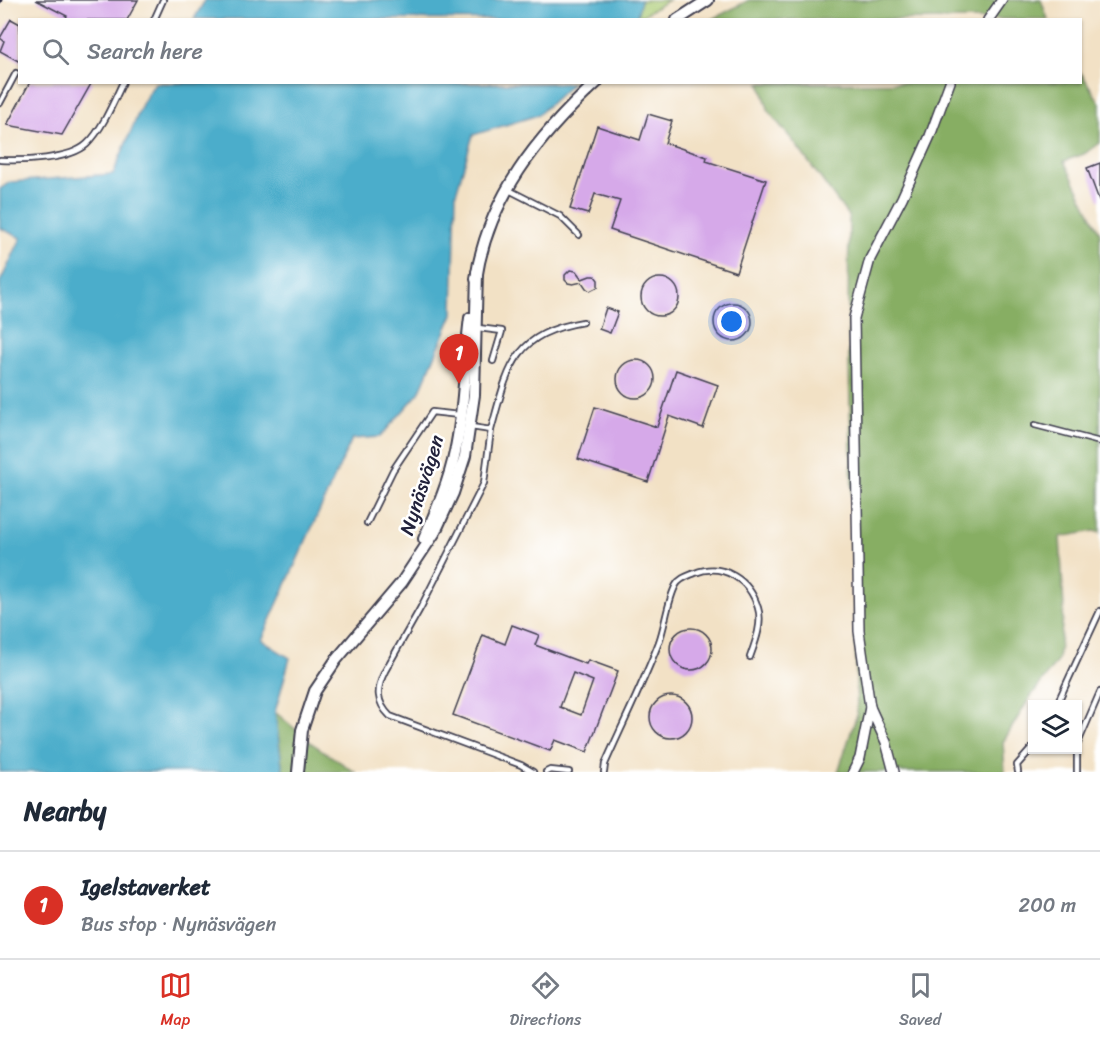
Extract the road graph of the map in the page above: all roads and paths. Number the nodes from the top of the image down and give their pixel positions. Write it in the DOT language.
graph roads {
  1 [pos="164,0"];
  2 [pos="708,0"];
  3 [pos="1002,0"];
  4 [pos="155,18"];
  5 [pos="680,18"];
  6 [pos="989,18"];
  7 [pos="16,73"];
  8 [pos="122,84"];
  9 [pos="595,84"];
  10 [pos="949,84"];
  11 [pos="0,103"];
  12 [pos="0,160"];
  13 [pos="507,189"];
  14 [pos="579,235"];
  15 [pos="583,322"];
  16 [pos="472,328"];
  17 [pos="493,362"];
  18 [pos="465,421"];
  19 [pos="1035,425"];
  20 [pos="491,430"];
  21 [pos="1100,442"];
  22 [pos="367,523"];
  23 [pos="1100,611"];
  24 [pos="750,657"];
  25 [pos="1100,692"];
  26 [pos="1059,700"];
  27 [pos="870,707"];
  28 [pos="1082,732"];
  29 [pos="1028,753"];
  30 [pos="1077,754"];
  31 [pos="298,772"];
  32 [pos="533,772"];
  33 [pos="546,772"];
  34 [pos="569,772"];
  35 [pos="604,772"];
  36 [pos="853,772"];
  37 [pos="894,772"];
  38 [pos="1018,772"];
  39 [pos="1077,772"];
  1 -- 4 [label="lane"];
  2 -- 5 [label="street"];
  3 -- 6 [label="street"];
  7 -- 11 [label="lane"];
  8 -- 12 [label="lane"];
  9 -- 13 [label="street, Nynäsvägen"];
  10 -- 27 [label="street"];
  13 -- 14 [label="lane"];
  13 -- 16 [label="street, Nynäsvägen"];
  15 -- 20 [label="lane"];
  16 -- 17 [label="lane"];
  16 -- 18 [label="street, Nynäsvägen"];
  18 -- 20 [label="lane"];
  18 -- 22 [label="lane"];
  18 -- 31 [label="street, Nynäsvägen"];
  19 -- 21 [label="lane"];
  20 -- 32 [label="lane"];
  23 -- 26 [label="lane"];
  24 -- 35 [label="lane"];
  25 -- 28 [label="lane"];
  27 -- 36 [label="street"];
  27 -- 37 [label="street"];
  29 -- 38 [label="lane"];
  30 -- 39 [label="lane"];
  33 -- 34 [label="lane"];
}
